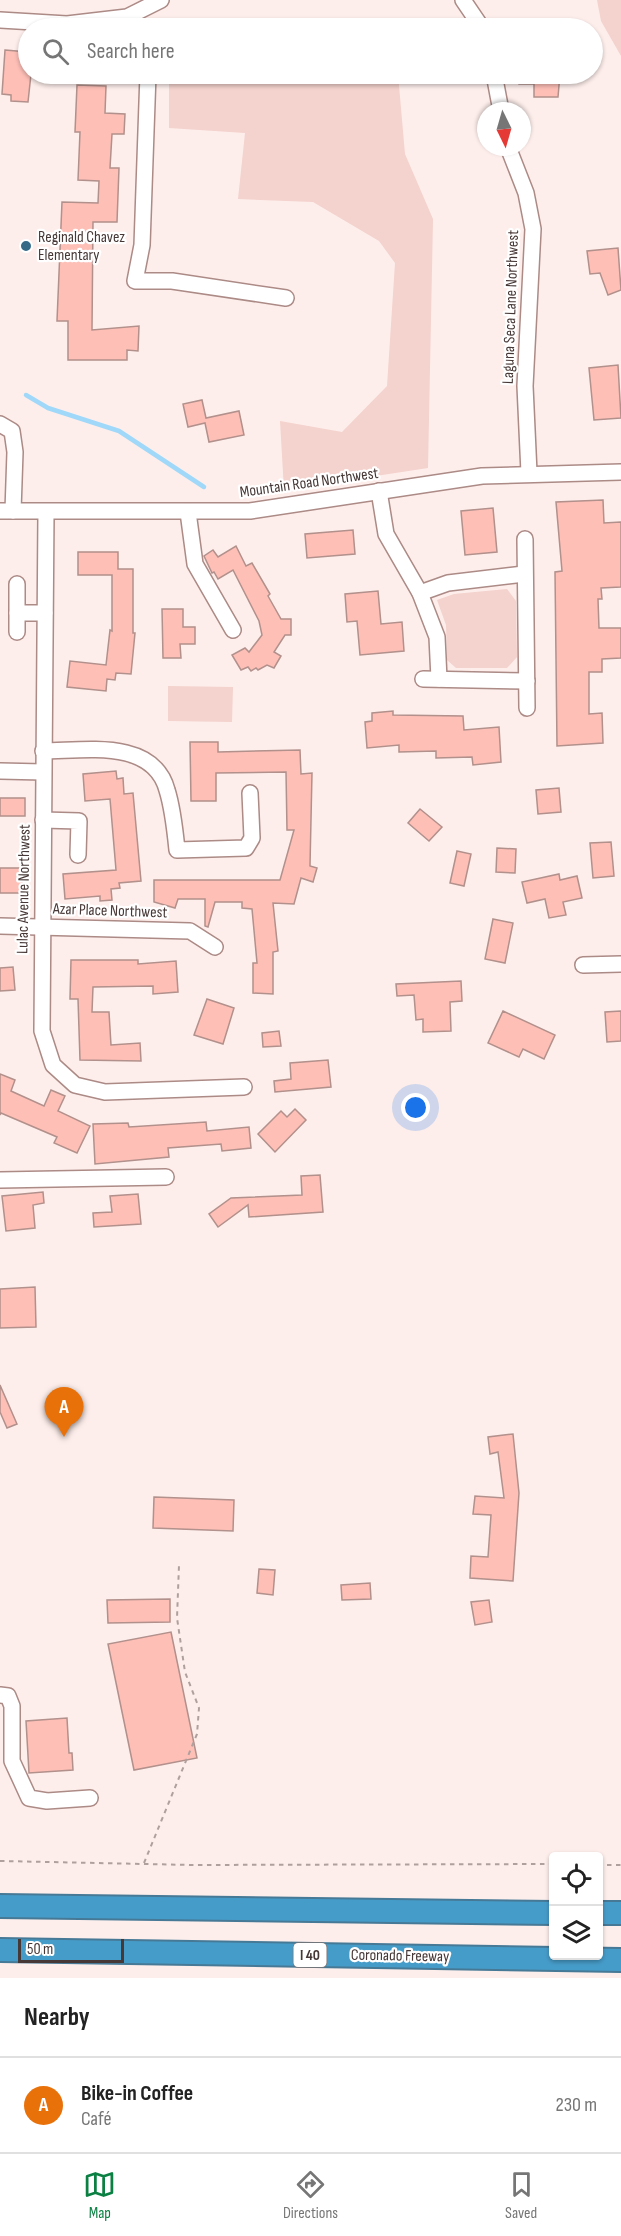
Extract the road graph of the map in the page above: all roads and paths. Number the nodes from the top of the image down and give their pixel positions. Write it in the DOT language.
graph roads {
  1 [pos="161,0"];
  2 [pos="463,0"];
  3 [pos="136,18"];
  4 [pos="475,18"];
  5 [pos="0,20"];
  6 [pos="18,21"];
  7 [pos="148,84"];
  8 [pos="496,84"];
  9 [pos="499,102"];
  10 [pos="512,156"];
  11 [pos="286,298"];
  12 [pos="0,424"];
  13 [pos="621,472"];
  14 [pos="529,473"];
  15 [pos="379,491"];
  16 [pos="6,511"];
  17 [pos="46,512"];
  18 [pos="188,512"];
  19 [pos="525,539"];
  20 [pos="524,574"];
  21 [pos="17,584"];
  22 [pos="420,592"];
  23 [pos="17,613"];
  24 [pos="45,613"];
  25 [pos="233,630"];
  26 [pos="17,632"];
  27 [pos="423,679"];
  28 [pos="439,680"];
  29 [pos="526,681"];
  30 [pos="527,708"];
  31 [pos="43,751"];
  32 [pos="0,771"];
  33 [pos="43,772"];
  34 [pos="250,793"];
  35 [pos="43,820"];
  36 [pos="78,855"];
  37 [pos="0,926"];
  38 [pos="41,927"];
  39 [pos="215,947"];
  40 [pos="621,964"];
  41 [pos="583,965"];
  42 [pos="244,1087"];
  43 [pos="166,1177"];
  44 [pos="0,1180"];
  45 [pos="178,1565"];
  46 [pos="0,1695"];
  47 [pos="90,1798"];
  48 [pos="0,1861"];
  49 [pos="144,1864"];
  50 [pos="549,1864"];
  51 [pos="603,1865"];
  52 [pos="621,1865"];
  53 [pos="0,1906"];
  54 [pos="549,1913"];
  55 [pos="603,1913"];
  56 [pos="621,1913"];
  57 [pos="0,1950"];
  58 [pos="621,1959"];
  1 -- 3 [label="street"];
  2 -- 4 [label="street"];
  5 -- 6 [label="street"];
  7 -- 11 [label="street"];
  8 -- 9 [label="street"];
  10 -- 14 [label="street, Laguna Seca Lane Northwest"];
  12 -- 16 [label="street"];
  13 -- 14 [label="street, Mountain Road Northwest"];
  14 -- 15 [label="street, Mountain Road Northwest"];
  15 -- 18 [label="street, Mountain Road Northwest"];
  15 -- 22 [label="street"];
  16 -- 17 [label="street, Mountain Road Northwest"];
  17 -- 18 [label="street, Mountain Road Northwest"];
  17 -- 24 [label="street, Lulac Avenue Northwest"];
  18 -- 25 [label="street"];
  19 -- 20 [label="street"];
  20 -- 22 [label="street"];
  20 -- 29 [label="street"];
  21 -- 23 [label="street"];
  22 -- 28 [label="street"];
  23 -- 24 [label="street"];
  23 -- 26 [label="street"];
  24 -- 31 [label="street, Lulac Avenue Northwest"];
  27 -- 28 [label="street"];
  28 -- 29 [label="street"];
  29 -- 30 [label="street"];
  31 -- 33 [label="street, Lulac Avenue Northwest"];
  31 -- 34 [label="street"];
  32 -- 33 [label="street"];
  33 -- 35 [label="street, Lulac Avenue Northwest"];
  35 -- 36 [label="street"];
  35 -- 38 [label="street, Lulac Avenue Northwest"];
  37 -- 38 [label="street, Azar Place Northwest"];
  38 -- 39 [label="street, Azar Place Northwest"];
  38 -- 42 [label="street, Lulac Avenue Northwest"];
  40 -- 41 [label="street"];
  43 -- 44 [label="street"];
  45 -- 49 [label="path"];
  46 -- 47 [label="street"];
  48 -- 49 [label="path"];
  49 -- 50 [label="path"];
  51 -- 52 [label="path"];
  53 -- 54 [label="highway"];
  55 -- 56 [label="highway"];
  57 -- 58 [label="highway, Coronado Freeway / I 40"];
}
